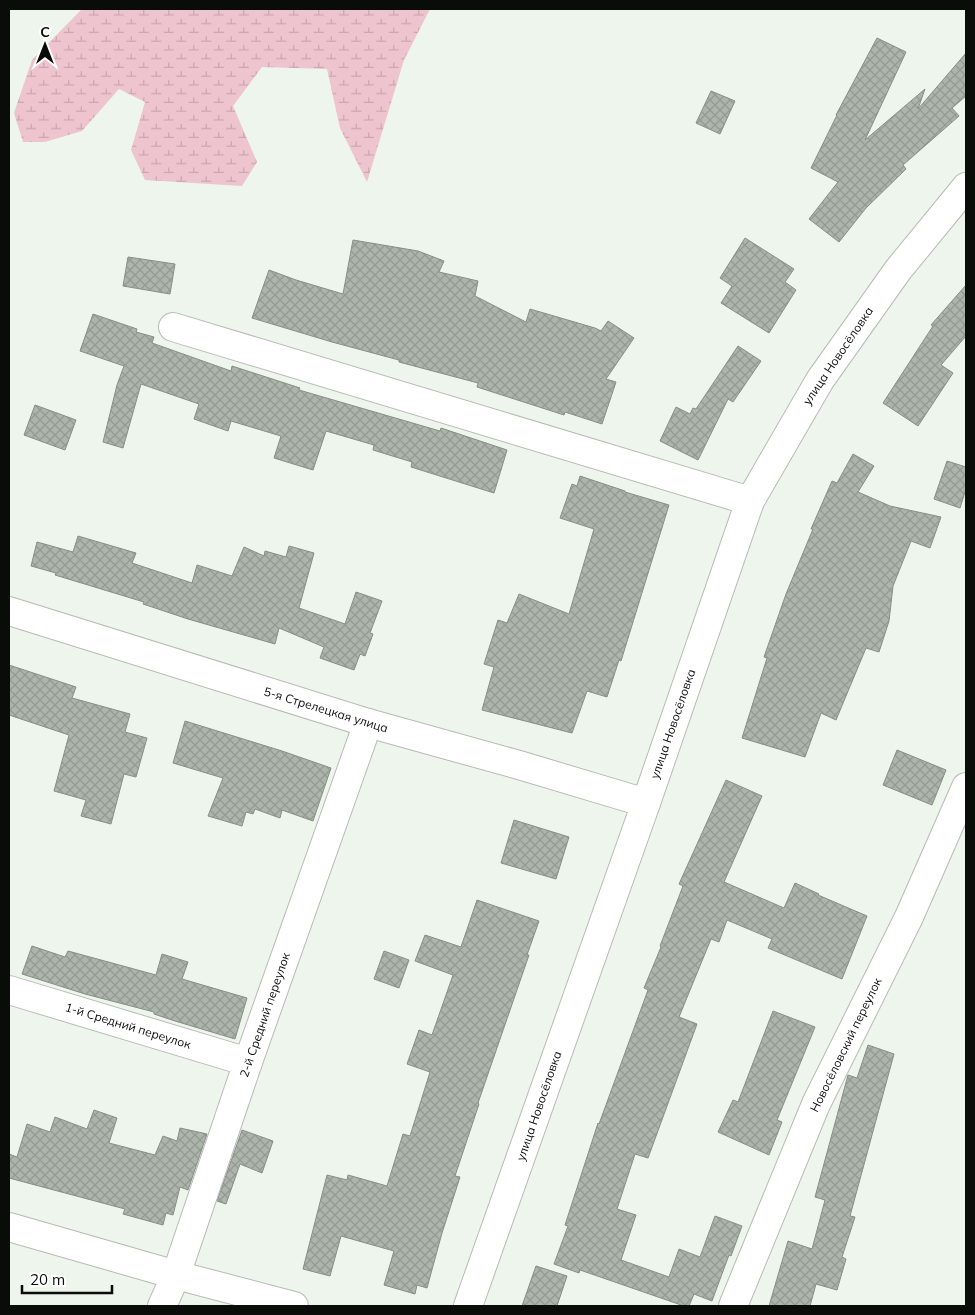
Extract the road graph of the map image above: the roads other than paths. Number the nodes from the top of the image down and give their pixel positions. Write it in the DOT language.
graph roads {
  1 [pos="966,187"];
  2 [pos="173,327"];
  3 [pos="750,501"];
  4 [pos="9,611"];
  5 [pos="368,723"];
  6 [pos="966,787"];
  7 [pos="646,803"];
  8 [pos="9,990"];
  9 [pos="248,1062"];
  10 [pos="9,1227"];
  11 [pos="176,1275"];
  12 [pos="162,1306"];
  13 [pos="294,1306"];
  14 [pos="468,1306"];
  15 [pos="733,1306"];
  1 -- 3 [label="street, улица Новосёловка"];
  2 -- 3 [label="street"];
  3 -- 7 [label="street, улица Новосёловка"];
  4 -- 5 [label="street, 5-я Стрелецкая улица"];
  5 -- 7 [label="street, 5-я Стрелецкая улица"];
  5 -- 9 [label="street, 2-й Средний переулок"];
  6 -- 15 [label="street, Новосёловский переулок"];
  7 -- 14 [label="street, улица Новосёловка"];
  8 -- 9 [label="street, 1-й Средний переулок"];
  9 -- 11 [label="street, 2-й Средний переулок"];
  10 -- 11 [label="street"];
  11 -- 12 [label="street, 2-й Средний переулок"];
  11 -- 13 [label="street"];
}
